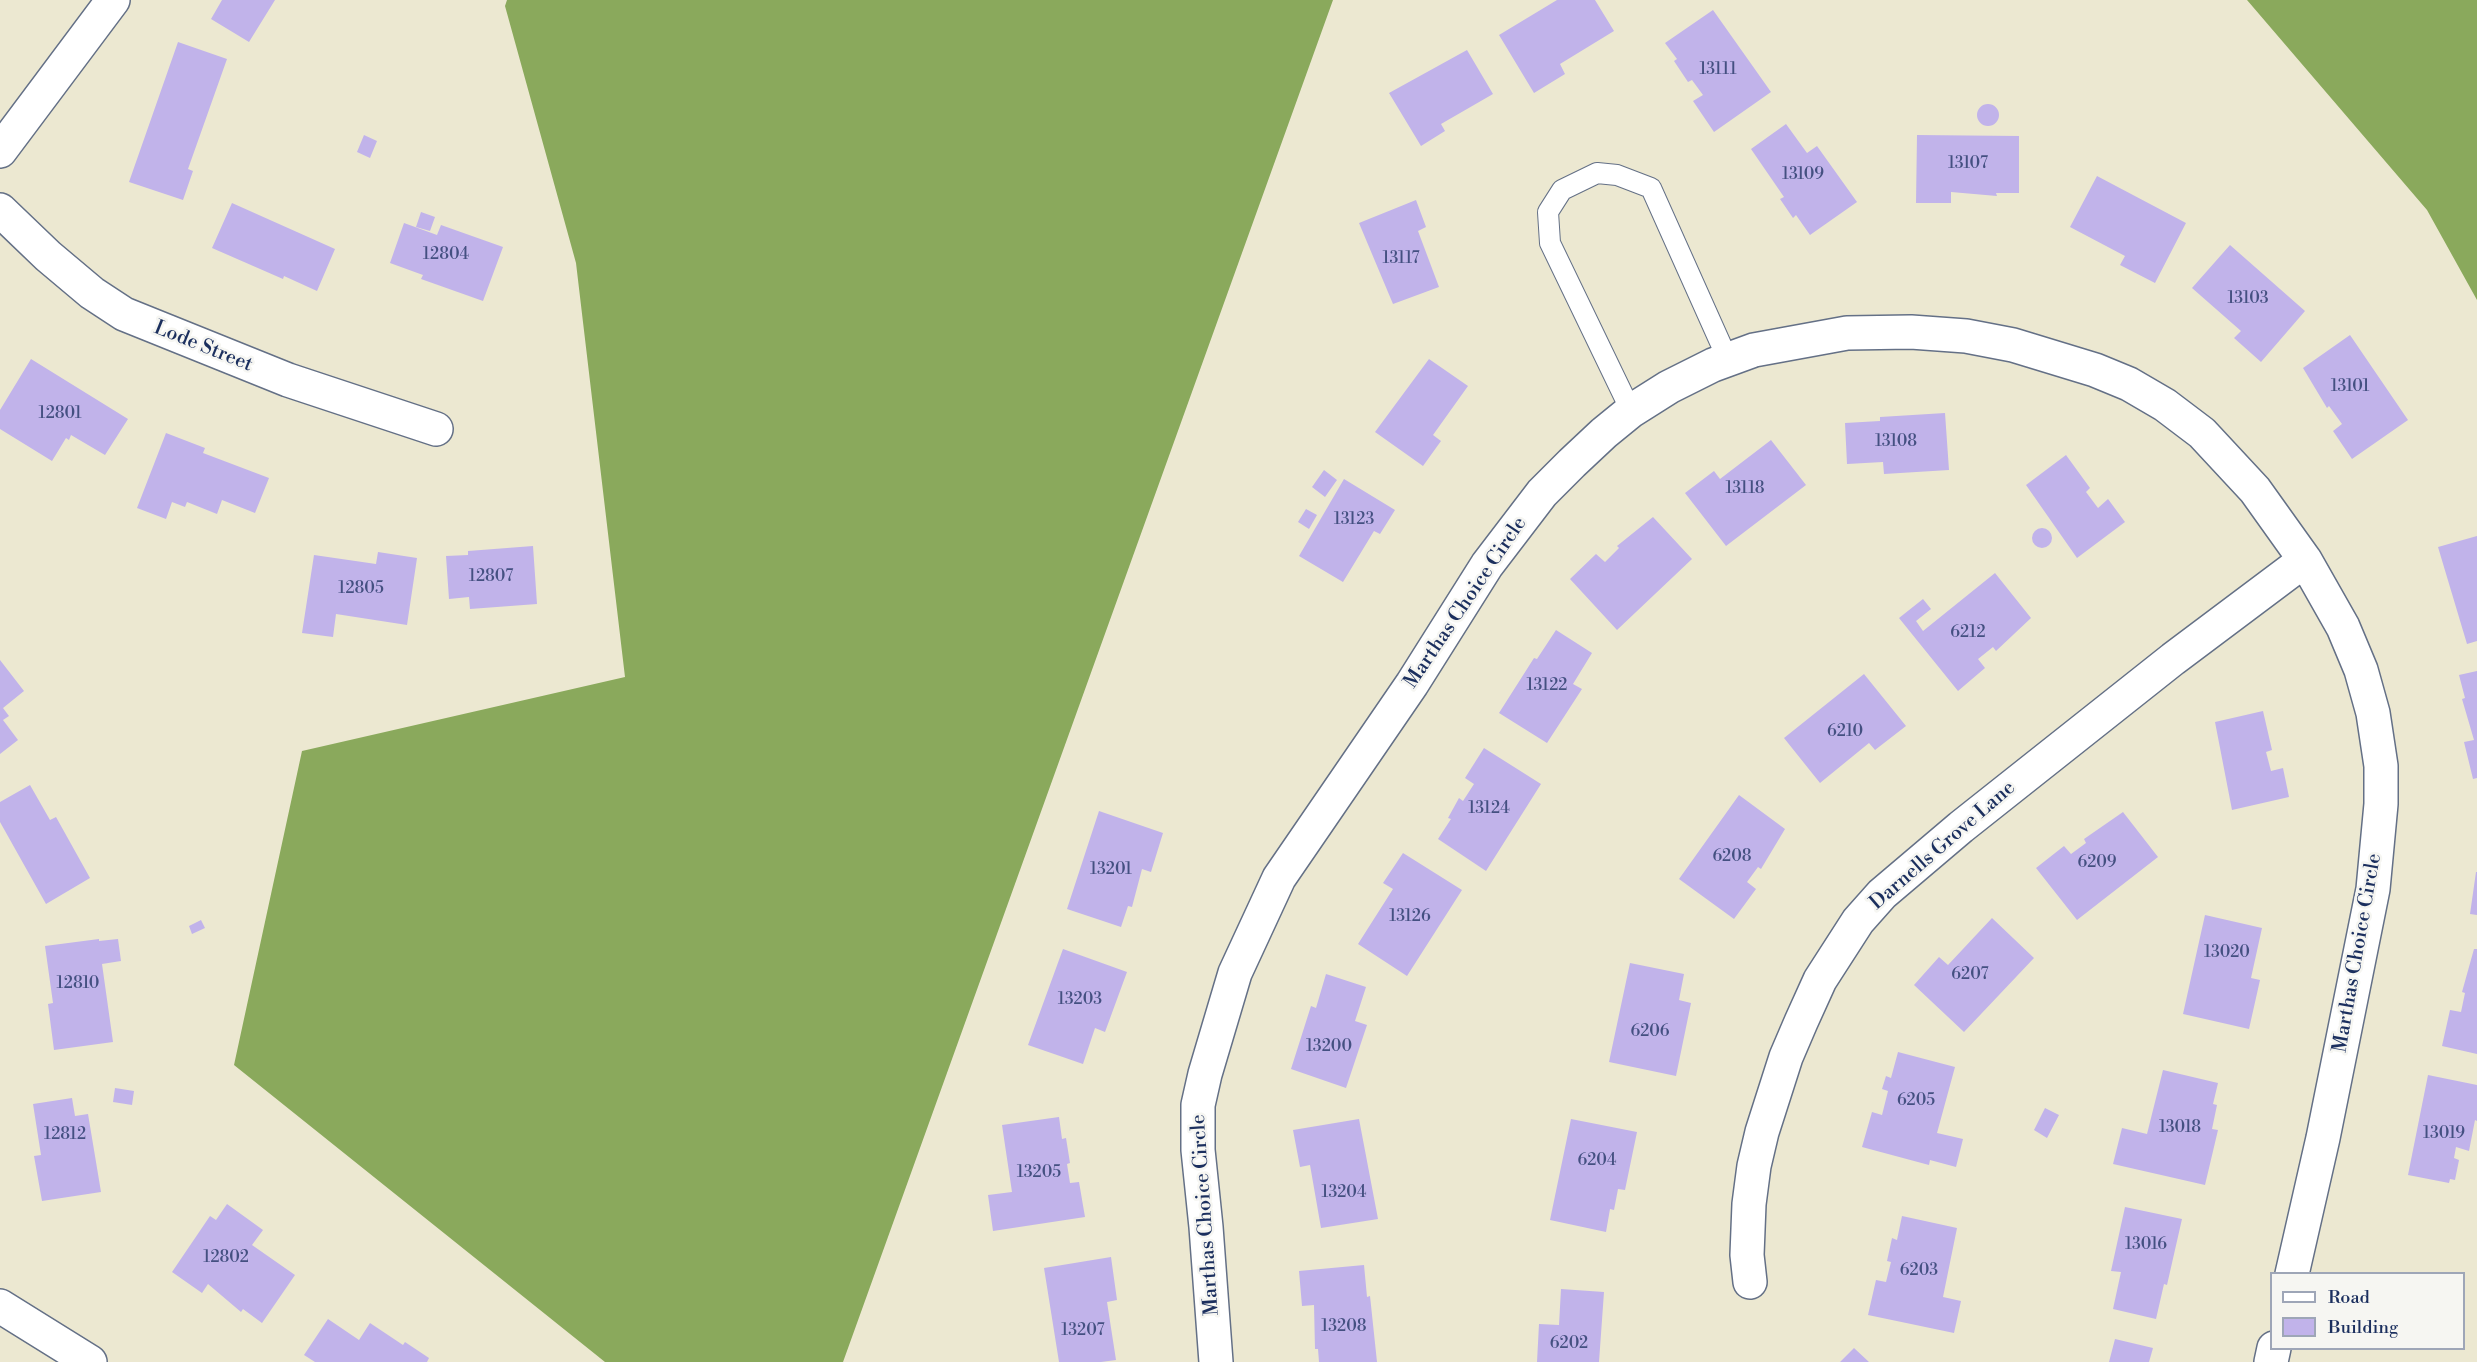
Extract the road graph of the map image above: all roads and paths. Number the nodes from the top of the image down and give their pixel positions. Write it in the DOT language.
graph roads {
  1 [pos="113,0"];
  2 [pos="0,151"];
  3 [pos="0,210"];
  4 [pos="1728,360"];
  5 [pos="1631,411"];
  6 [pos="436,429"];
  7 [pos="2305,560"];
  8 [pos="2292,1272"];
  9 [pos="1750,1282"];
  10 [pos="0,1306"];
  11 [pos="90,1362"];
  12 [pos="1216,1362"];
  1 -- 2 [label="street"];
  3 -- 6 [label="street, Lode Street"];
  4 -- 5 [label="street, Marthas Choice Circle"];
  4 -- 5 [label="lane"];
  4 -- 7 [label="street, Marthas Choice Circle"];
  5 -- 12 [label="street, Marthas Choice Circle"];
  7 -- 8 [label="street, Marthas Choice Circle"];
  7 -- 9 [label="street, Darnells Grove Lane"];
  10 -- 11 [label="street"];
}
